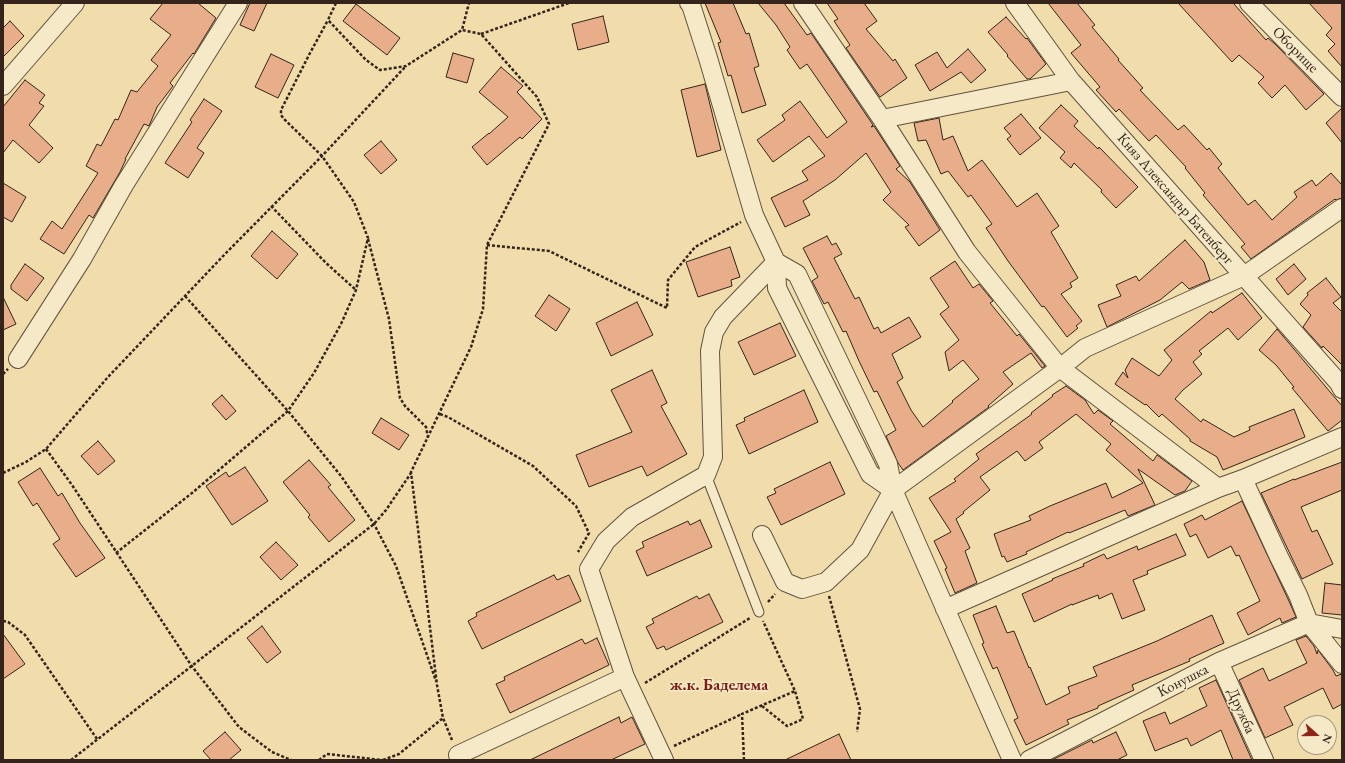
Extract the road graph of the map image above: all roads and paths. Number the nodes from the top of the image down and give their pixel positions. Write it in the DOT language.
graph roads {
  1 [pos="75,3"];
  2 [pos="238,3"];
  3 [pos="336,3"];
  4 [pos="469,3"];
  5 [pos="569,3"];
  6 [pos="689,3"];
  7 [pos="803,3"];
  8 [pos="1015,3"];
  9 [pos="1249,3"];
  10 [pos="328,20"];
  11 [pos="462,30"];
  12 [pos="481,34"];
  13 [pos="406,66"];
  14 [pos="1071,81"];
  15 [pos="3,86"];
  16 [pos="1342,96"];
  17 [pos="882,119"];
  18 [pos="322,156"];
  19 [pos="272,206"];
  20 [pos="1342,208"];
  21 [pos="754,215"];
  22 [pos="368,238"];
  23 [pos="487,245"];
  24 [pos="776,262"];
  25 [pos="1244,276"];
  26 [pos="356,290"];
  27 [pos="185,296"];
  28 [pos="18,359"];
  29 [pos="1060,368"];
  30 [pos="1342,389"];
  31 [pos="288,411"];
  32 [pos="440,414"];
  33 [pos="1342,437"];
  34 [pos="428,438"];
  35 [pos="46,449"];
  36 [pos="411,472"];
  37 [pos="3,473"];
  38 [pos="706,475"];
  39 [pos="1243,479"];
  40 [pos="1218,488"];
  41 [pos="893,490"];
  42 [pos="374,524"];
  43 [pos="762,535"];
  44 [pos="578,552"];
  45 [pos="116,553"];
  46 [pos="785,582"];
  47 [pos="826,582"];
  48 [pos="946,609"];
  49 [pos="759,612"];
  50 [pos="3,621"];
  51 [pos="1309,623"];
  52 [pos="1342,629"];
  53 [pos="1219,662"];
  54 [pos="1342,664"];
  55 [pos="191,665"];
  56 [pos="629,683"];
  57 [pos="437,685"];
  58 [pos="794,691"];
  59 [pos="762,706"];
  60 [pos="742,714"];
  61 [pos="443,718"];
  62 [pos="858,732"];
  63 [pos="97,739"];
  64 [pos="458,755"];
  65 [pos="662,756"];
  66 [pos="71,760"];
  67 [pos="291,760"];
  68 [pos="319,760"];
  69 [pos="383,760"];
  70 [pos="744,760"];
  71 [pos="1012,760"];
  72 [pos="1029,760"];
  73 [pos="1264,760"];
  1 -- 15 [label="street"];
  2 -- 28 [label="street"];
  3 -- 10 [label="path"];
  4 -- 11 [label="path"];
  5 -- 12 [label="path"];
  6 -- 21 [label="street"];
  7 -- 17 [label="street"];
  8 -- 14 [label="street, Княз Александър Батенберг"];
  9 -- 16 [label="street, Оборище"];
  10 -- 13 [label="path"];
  10 -- 18 [label="path"];
  11 -- 12 [label="path"];
  11 -- 13 [label="path"];
  12 -- 23 [label="path"];
  13 -- 18 [label="path"];
  14 -- 17 [label="street"];
  14 -- 25 [label="street, Княз Александър Батенберг"];
  17 -- 29 [label="street"];
  18 -- 19 [label="path"];
  18 -- 22 [label="path"];
  19 -- 26 [label="path"];
  19 -- 27 [label="path"];
  20 -- 25 [label="street"];
  21 -- 23 [label="path"];
  21 -- 24 [label="street"];
  22 -- 26 [label="path"];
  22 -- 34 [label="path"];
  23 -- 32 [label="path"];
  24 -- 38 [label="street"];
  24 -- 41 [label="street"];
  24 -- 41 [label="street"];
  25 -- 29 [label="street"];
  25 -- 30 [label="street, Княз Александър Батенберг"];
  26 -- 31 [label="path"];
  27 -- 31 [label="path"];
  27 -- 35 [label="path"];
  29 -- 40 [label="street"];
  29 -- 41 [label="street"];
  31 -- 42 [label="path"];
  31 -- 45 [label="path"];
  32 -- 34 [label="path"];
  32 -- 44 [label="path"];
  33 -- 39 [label="street"];
  34 -- 36 [label="path"];
  35 -- 37 [label="path"];
  35 -- 45 [label="path"];
  36 -- 42 [label="path"];
  36 -- 57 [label="path"];
  38 -- 49 [label="lane"];
  38 -- 56 [label="street"];
  39 -- 40 [label="street"];
  39 -- 51 [label="street"];
  40 -- 48 [label="street"];
  41 -- 47 [label="street"];
  41 -- 48 [label="street"];
  42 -- 55 [label="path"];
  42 -- 57 [label="path"];
  43 -- 46 [label="street"];
  45 -- 55 [label="path"];
  46 -- 47 [label="street"];
  46 -- 49 [label="path"];
  47 -- 62 [label="path"];
  48 -- 71 [label="street"];
  49 -- 56 [label="path"];
  49 -- 58 [label="path"];
  50 -- 63 [label="path"];
  51 -- 52 [label="street"];
  51 -- 53 [label="street, Конушка"];
  51 -- 54 [label="street"];
  53 -- 72 [label="street, Конушка"];
  53 -- 73 [label="street, Дружба"];
  55 -- 63 [label="path"];
  55 -- 67 [label="path"];
  56 -- 64 [label="street"];
  56 -- 65 [label="street"];
  57 -- 61 [label="path"];
  58 -- 59 [label="path"];
  58 -- 59 [label="path"];
  59 -- 60 [label="path"];
  60 -- 65 [label="path"];
  60 -- 70 [label="path"];
  61 -- 64 [label="path"];
  61 -- 69 [label="path"];
  63 -- 66 [label="path"];
  68 -- 69 [label="path"];
}
